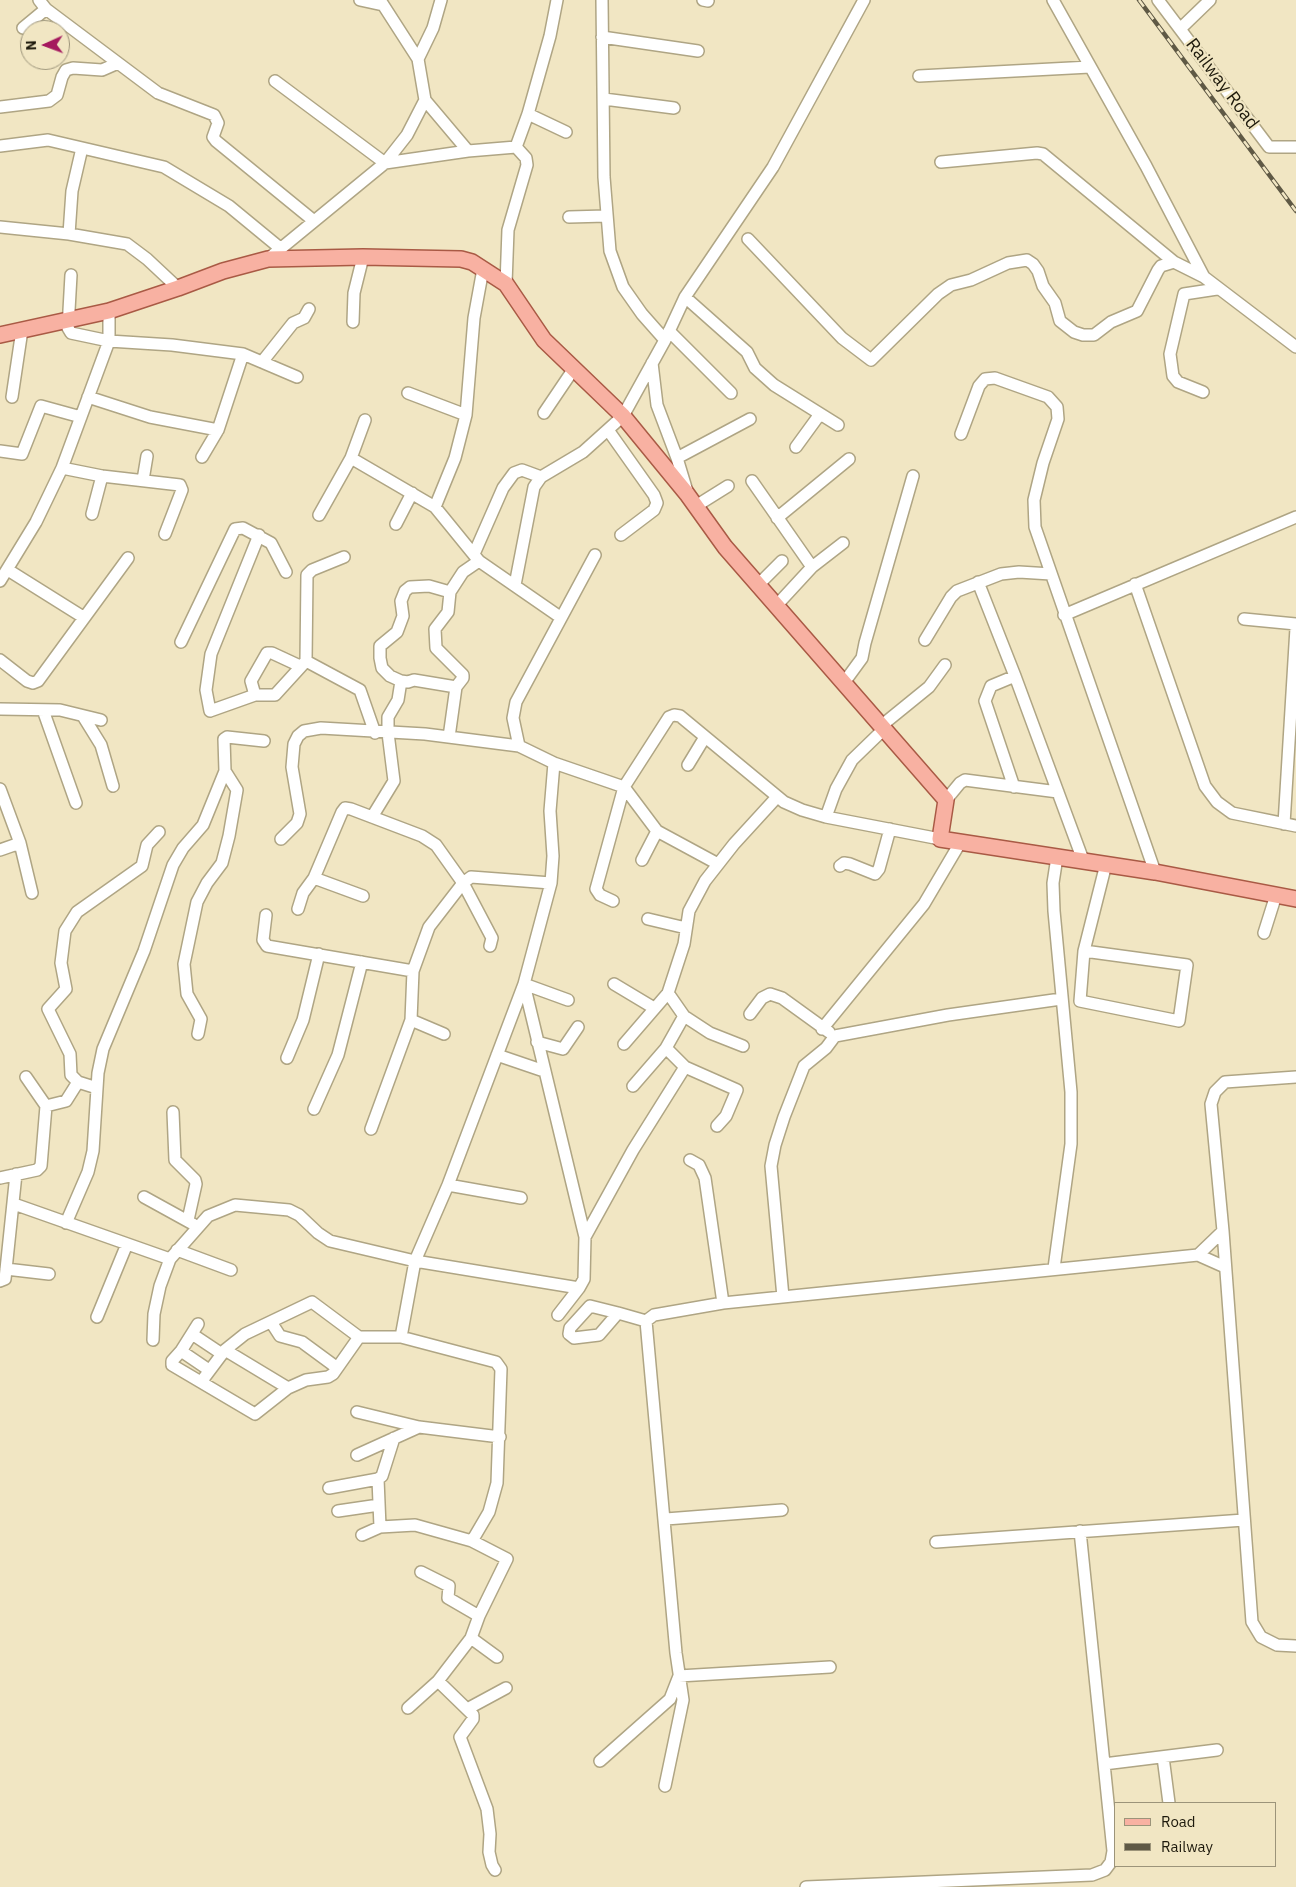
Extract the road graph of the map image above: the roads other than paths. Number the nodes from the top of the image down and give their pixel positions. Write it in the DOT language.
graph roads {
  1 [pos="360,0"];
  2 [pos="441,0"];
  3 [pos="556,0"];
  4 [pos="602,0"];
  5 [pos="703,0"];
  6 [pos="864,0"];
  7 [pos="1053,0"];
  8 [pos="1158,0"];
  9 [pos="1210,0"];
  10 [pos="708,1"];
  11 [pos="381,2"];
  12 [pos="42,5"];
  13 [pos="30,20"];
  14 [pos="1180,29"];
  15 [pos="602,37"];
  16 [pos="698,51"];
  17 [pos="418,59"];
  18 [pos="118,64"];
  19 [pos="1090,67"];
  20 [pos="919,76"];
  21 [pos="275,81"];
  22 [pos="604,99"];
  23 [pos="425,100"];
  24 [pos="0,107"];
  25 [pos="674,108"];
  26 [pos="528,114"];
  27 [pos="566,132"];
  28 [pos="0,146"];
  29 [pos="516,147"];
  30 [pos="1296,147"];
  31 [pos="82,148"];
  32 [pos="468,151"];
  33 [pos="941,162"];
  34 [pos="385,163"];
  35 [pos="606,216"];
  36 [pos="569,217"];
  37 [pos="314,221"];
  38 [pos="0,227"];
  39 [pos="69,234"];
  40 [pos="748,239"];
  41 [pos="280,248"];
  42 [pos="363,257"];
  43 [pos="268,259"];
  44 [pos="1174,262"];
  45 [pos="483,269"];
  46 [pos="71,275"];
  47 [pos="1204,278"];
  48 [pos="506,284"];
  49 [pos="178,288"];
  50 [pos="1216,289"];
  51 [pos="685,297"];
  52 [pos="309,309"];
  53 [pos="109,310"];
  54 [pos="70,319"];
  55 [pos="353,322"];
  56 [pos="22,330"];
  57 [pos="0,335"];
  58 [pos="667,335"];
  59 [pos="109,341"];
  60 [pos="1296,347"];
  61 [pos="243,354"];
  62 [pos="262,362"];
  63 [pos="652,363"];
  64 [pos="573,370"];
  65 [pos="297,377"];
  66 [pos="1203,392"];
  67 [pos="731,393"];
  68 [pos="408,394"];
  69 [pos="12,397"];
  70 [pos="88,397"];
  71 [pos="544,413"];
  72 [pos="820,414"];
  73 [pos="466,415"];
  74 [pos="622,416"];
  75 [pos="81,417"];
  76 [pos="750,419"];
  77 [pos="365,420"];
  78 [pos="838,425"];
  79 [pos="218,430"];
  80 [pos="608,430"];
  81 [pos="961,434"];
  82 [pos="796,448"];
  83 [pos="0,450"];
  84 [pos="147,456"];
  85 [pos="202,457"];
  86 [pos="351,458"];
  87 [pos="678,458"];
  88 [pos="849,459"];
  89 [pos="62,468"];
  90 [pos="102,476"];
  91 [pos="913,476"];
  92 [pos="541,477"];
  93 [pos="143,480"];
  94 [pos="752,481"];
  95 [pos="728,486"];
  96 [pos="412,493"];
  97 [pos="692,500"];
  98 [pos="435,506"];
  99 [pos="92,514"];
  100 [pos="318,514"];
  101 [pos="1296,517"];
  102 [pos="777,518"];
  103 [pos="396,524"];
  104 [pos="165,534"];
  105 [pos="259,535"];
  106 [pos="621,535"];
  107 [pos="843,543"];
  108 [pos="595,555"];
  109 [pos="344,557"];
  110 [pos="476,557"];
  111 [pos="128,558"];
  112 [pos="782,561"];
  113 [pos="812,567"];
  114 [pos="8,570"];
  115 [pos="286,572"];
  116 [pos="1051,574"];
  117 [pos="0,581"];
  118 [pos="978,582"];
  119 [pos="515,584"];
  120 [pos="1135,584"];
  121 [pos="758,586"];
  122 [pos="450,592"];
  123 [pos="776,606"];
  124 [pos="1064,615"];
  125 [pos="83,617"];
  126 [pos="560,617"];
  127 [pos="1244,619"];
  128 [pos="1296,624"];
  129 [pos="1296,628"];
  130 [pos="925,640"];
  131 [pos="181,642"];
  132 [pos="0,660"];
  133 [pos="303,663"];
  134 [pos="945,665"];
  135 [pos="1015,676"];
  136 [pos="401,681"];
  137 [pos="843,684"];
  138 [pos="456,687"];
  139 [pos="255,695"];
  140 [pos="0,709"];
  141 [pos="43,710"];
  142 [pos="83,716"];
  143 [pos="101,720"];
  144 [pos="883,727"];
  145 [pos="374,733"];
  146 [pos="388,733"];
  147 [pos="449,737"];
  148 [pos="706,737"];
  149 [pos="264,742"];
  150 [pos="519,746"];
  151 [pos="554,763"];
  152 [pos="688,765"];
  153 [pos="225,770"];
  154 [pos="113,786"];
  155 [pos="624,787"];
  156 [pos="1014,787"];
  157 [pos="0,789"];
  158 [pos="1058,792"];
  159 [pos="777,797"];
  160 [pos="946,800"];
  161 [pos="76,803"];
  162 [pos="3,806"];
  163 [pos="372,817"];
  164 [pos="826,817"];
  165 [pos="1290,825"];
  166 [pos="890,829"];
  167 [pos="657,831"];
  168 [pos="160,832"];
  169 [pos="281,839"];
  170 [pos="940,839"];
  171 [pos="960,842"];
  172 [pos="20,843"];
  173 [pos="0,850"];
  174 [pos="1057,857"];
  175 [pos="642,860"];
  176 [pos="1083,860"];
  177 [pos="718,864"];
  178 [pos="1106,864"];
  179 [pos="840,866"];
  180 [pos="1155,872"];
  181 [pos="314,878"];
  182 [pos="551,883"];
  183 [pos="463,884"];
  184 [pos="32,893"];
  185 [pos="1276,895"];
  186 [pos="362,896"];
  187 [pos="1296,899"];
  188 [pos="613,901"];
  189 [pos="298,909"];
  190 [pos="266,915"];
  191 [pos="648,919"];
  192 [pos="686,928"];
  193 [pos="1264,933"];
  194 [pos="490,946"];
  195 [pos="1084,951"];
  196 [pos="319,954"];
  197 [pos="362,962"];
  198 [pos="413,971"];
  199 [pos="524,984"];
  200 [pos="614,984"];
  201 [pos="668,993"];
  202 [pos="1062,999"];
  203 [pos="568,1000"];
  204 [pos="654,1008"];
  205 [pos="750,1014"];
  206 [pos="684,1016"];
  207 [pos="412,1020"];
  208 [pos="578,1027"];
  209 [pos="822,1029"];
  210 [pos="198,1034"];
  211 [pos="444,1034"];
  212 [pos="836,1036"];
  213 [pos="537,1042"];
  214 [pos="624,1044"];
  215 [pos="743,1046"];
  216 [pos="666,1048"];
  217 [pos="498,1055"];
  218 [pos="287,1058"];
  219 [pos="685,1067"];
  220 [pos="544,1071"];
  221 [pos="26,1077"];
  222 [pos="1296,1077"];
  223 [pos="78,1082"];
  224 [pos="633,1086"];
  225 [pos="97,1088"];
  226 [pos="46,1106"];
  227 [pos="314,1108"];
  228 [pos="174,1112"];
  229 [pos="717,1126"];
  230 [pos="371,1129"];
  231 [pos="690,1160"];
  232 [pos="16,1174"];
  233 [pos="0,1178"];
  234 [pos="448,1185"];
  235 [pos="144,1197"];
  236 [pos="521,1198"];
  237 [pos="14,1204"];
  238 [pos="188,1220"];
  239 [pos="66,1223"];
  240 [pos="198,1228"];
  241 [pos="1223,1231"];
  242 [pos="6,1237"];
  243 [pos="585,1237"];
  244 [pos="127,1244"];
  245 [pos="174,1255"];
  246 [pos="1198,1255"];
  247 [pos="415,1261"];
  248 [pos="1054,1268"];
  249 [pos="1225,1268"];
  250 [pos="6,1269"];
  251 [pos="232,1270"];
  252 [pos="49,1274"];
  253 [pos="0,1281"];
  254 [pos="579,1288"];
  255 [pos="783,1297"];
  256 [pos="723,1303"];
  257 [pos="618,1313"];
  258 [pos="558,1316"];
  259 [pos="97,1317"];
  260 [pos="646,1321"];
  261 [pos="271,1322"];
  262 [pos="359,1337"];
  263 [pos="401,1337"];
  264 [pos="153,1340"];
  265 [pos="181,1351"];
  266 [pos="223,1352"];
  267 [pos="336,1367"];
  268 [pos="209,1370"];
  269 [pos="201,1382"];
  270 [pos="288,1388"];
  271 [pos="357,1412"];
  272 [pos="418,1427"];
  273 [pos="500,1437"];
  274 [pos="394,1438"];
  275 [pos="357,1455"];
  276 [pos="378,1479"];
  277 [pos="329,1488"];
  278 [pos="380,1505"];
  279 [pos="782,1510"];
  280 [pos="338,1511"];
  281 [pos="666,1519"];
  282 [pos="1244,1520"];
  283 [pos="380,1527"];
  284 [pos="1080,1531"];
  285 [pos="362,1535"];
  286 [pos="472,1540"];
  287 [pos="936,1542"];
  288 [pos="422,1572"];
  289 [pos="479,1616"];
  290 [pos="471,1638"];
  291 [pos="1296,1646"];
  292 [pos="497,1657"];
  293 [pos="830,1667"];
  294 [pos="679,1676"];
  295 [pos="438,1681"];
  296 [pos="506,1688"];
  297 [pos="408,1708"];
  298 [pos="469,1708"];
  299 [pos="1217,1750"];
  300 [pos="1164,1756"];
  301 [pos="600,1761"];
  302 [pos="1104,1764"];
  303 [pos="665,1786"];
  304 [pos="1169,1802"];
  305 [pos="495,1870"];
  306 [pos="806,1887"];
  307 [pos="814,1887"];
  1 -- 11 [label="street"];
  2 -- 17 [label="street"];
  3 -- 26 [label="street"];
  4 -- 15 [label="street"];
  5 -- 10 [label="street"];
  6 -- 51 [label="street"];
  7 -- 19 [label="street"];
  8 -- 14 [label="street, Railway Road"];
  9 -- 14 [label="street"];
  11 -- 17 [label="street"];
  12 -- 13 [label="street"];
  12 -- 18 [label="street"];
  14 -- 30 [label="street, Railway Road"];
  15 -- 16 [label="street"];
  15 -- 22 [label="street"];
  17 -- 23 [label="street"];
  18 -- 24 [label="street"];
  18 -- 37 [label="street"];
  19 -- 20 [label="street"];
  19 -- 47 [label="street"];
  21 -- 34 [label="street"];
  22 -- 25 [label="street"];
  22 -- 35 [label="street"];
  23 -- 32 [label="street"];
  23 -- 34 [label="street"];
  26 -- 27 [label="street"];
  26 -- 29 [label="street"];
  28 -- 31 [label="street"];
  29 -- 32 [label="street"];
  29 -- 48 [label="street"];
  31 -- 39 [label="street"];
  31 -- 41 [label="street"];
  32 -- 34 [label="street"];
  33 -- 44 [label="street"];
  34 -- 37 [label="street"];
  35 -- 36 [label="street"];
  35 -- 58 [label="street"];
  37 -- 41 [label="street"];
  38 -- 39 [label="street"];
  39 -- 49 [label="street"];
  40 -- 44 [label="street"];
  41 -- 43 [label="street"];
  42 -- 43 [label="main road"];
  42 -- 45 [label="main road"];
  42 -- 55 [label="street"];
  43 -- 49 [label="main road"];
  44 -- 47 [label="street"];
  45 -- 48 [label="main road"];
  45 -- 73 [label="street"];
  46 -- 54 [label="street"];
  47 -- 50 [label="street"];
  48 -- 64 [label="main road"];
  49 -- 53 [label="main road"];
  50 -- 60 [label="street"];
  50 -- 66 [label="street"];
  51 -- 58 [label="street"];
  51 -- 72 [label="street"];
  52 -- 62 [label="street"];
  53 -- 54 [label="main road"];
  53 -- 59 [label="street"];
  54 -- 56 [label="main road"];
  54 -- 59 [label="street"];
  56 -- 57 [label="main road"];
  56 -- 69 [label="street"];
  58 -- 63 [label="street"];
  58 -- 67 [label="street"];
  59 -- 61 [label="street"];
  59 -- 70 [label="street"];
  61 -- 62 [label="street"];
  61 -- 79 [label="street"];
  62 -- 65 [label="street"];
  63 -- 74 [label="street"];
  63 -- 87 [label="street"];
  64 -- 71 [label="street"];
  64 -- 74 [label="main road"];
  68 -- 73 [label="street"];
  70 -- 75 [label="street"];
  70 -- 79 [label="street"];
  72 -- 78 [label="street"];
  72 -- 82 [label="street"];
  73 -- 98 [label="street"];
  74 -- 80 [label="street"];
  74 -- 97 [label="main road"];
  75 -- 83 [label="street"];
  75 -- 89 [label="street"];
  76 -- 87 [label="street"];
  77 -- 86 [label="street"];
  79 -- 85 [label="street"];
  80 -- 92 [label="street"];
  80 -- 106 [label="street"];
  81 -- 116 [label="street"];
  84 -- 93 [label="street"];
  86 -- 96 [label="street"];
  86 -- 100 [label="street"];
  87 -- 97 [label="street"];
  88 -- 102 [label="street"];
  89 -- 90 [label="street"];
  89 -- 114 [label="street"];
  90 -- 93 [label="street"];
  90 -- 99 [label="street"];
  91 -- 137 [label="street"];
  92 -- 110 [label="street"];
  92 -- 119 [label="street"];
  93 -- 104 [label="street"];
  94 -- 102 [label="street"];
  95 -- 97 [label="street"];
  96 -- 98 [label="street"];
  96 -- 103 [label="street"];
  97 -- 121 [label="main road"];
  98 -- 110 [label="street"];
  101 -- 120 [label="street"];
  102 -- 113 [label="street"];
  105 -- 115 [label="street"];
  105 -- 131 [label="street"];
  105 -- 139 [label="street"];
  107 -- 113 [label="street"];
  108 -- 126 [label="street"];
  109 -- 133 [label="street"];
  110 -- 119 [label="street"];
  110 -- 122 [label="street"];
  111 -- 125 [label="street"];
  112 -- 121 [label="street"];
  113 -- 123 [label="street"];
  114 -- 117 [label="street"];
  114 -- 125 [label="street"];
  116 -- 118 [label="street"];
  116 -- 124 [label="street"];
  118 -- 130 [label="street"];
  118 -- 135 [label="street"];
  119 -- 126 [label="street"];
  120 -- 124 [label="street"];
  120 -- 165 [label="street"];
  121 -- 123 [label="main road"];
  122 -- 136 [label="street"];
  122 -- 138 [label="street"];
  123 -- 137 [label="main road"];
  124 -- 180 [label="street"];
  125 -- 132 [label="street"];
  126 -- 150 [label="street"];
  127 -- 128 [label="street"];
  129 -- 165 [label="street"];
  133 -- 139 [label="street"];
  133 -- 139 [label="street"];
  133 -- 145 [label="street"];
  134 -- 144 [label="street"];
  135 -- 156 [label="street"];
  135 -- 158 [label="street"];
  136 -- 138 [label="street"];
  136 -- 146 [label="street"];
  137 -- 144 [label="main road"];
  138 -- 147 [label="street"];
  140 -- 141 [label="street"];
  141 -- 142 [label="street"];
  141 -- 161 [label="street"];
  142 -- 143 [label="street"];
  142 -- 154 [label="street"];
  144 -- 160 [label="main road"];
  144 -- 164 [label="street"];
  145 -- 146 [label="street"];
  145 -- 169 [label="street"];
  146 -- 147 [label="street"];
  146 -- 163 [label="street"];
  147 -- 150 [label="street"];
  148 -- 152 [label="street"];
  148 -- 155 [label="street"];
  148 -- 159 [label="street"];
  149 -- 153 [label="street"];
  150 -- 151 [label="street"];
  151 -- 155 [label="street"];
  151 -- 182 [label="street"];
  153 -- 210 [label="street"];
  153 -- 225 [label="street"];
  155 -- 167 [label="street"];
  155 -- 188 [label="street"];
  156 -- 158 [label="street"];
  156 -- 160 [label="street"];
  157 -- 162 [label="street"];
  158 -- 176 [label="street"];
  159 -- 164 [label="street"];
  159 -- 177 [label="street"];
  160 -- 170 [label="main road"];
  162 -- 172 [label="street"];
  163 -- 181 [label="street"];
  163 -- 183 [label="street"];
  164 -- 166 [label="street"];
  166 -- 170 [label="street"];
  166 -- 179 [label="street"];
  167 -- 175 [label="street"];
  167 -- 177 [label="street"];
  168 -- 223 [label="street"];
  170 -- 171 [label="main road"];
  171 -- 174 [label="main road"];
  171 -- 209 [label="street"];
  172 -- 173 [label="street"];
  172 -- 184 [label="street"];
  174 -- 176 [label="main road"];
  174 -- 202 [label="street"];
  176 -- 178 [label="main road"];
  177 -- 192 [label="street"];
  178 -- 180 [label="main road"];
  178 -- 195 [label="street"];
  180 -- 185 [label="main road"];
  181 -- 186 [label="street"];
  181 -- 189 [label="street"];
  182 -- 183 [label="street"];
  182 -- 199 [label="street"];
  183 -- 194 [label="street"];
  183 -- 198 [label="street"];
  185 -- 187 [label="main road"];
  185 -- 193 [label="street"];
  190 -- 196 [label="street"];
  191 -- 192 [label="street"];
  192 -- 201 [label="street"];
  195 -- 195 [label="street"];
  196 -- 197 [label="street"];
  196 -- 218 [label="street"];
  197 -- 198 [label="street"];
  197 -- 227 [label="street"];
  198 -- 207 [label="street"];
  199 -- 203 [label="street"];
  199 -- 213 [label="street"];
  199 -- 217 [label="street"];
  200 -- 204 [label="street"];
  201 -- 204 [label="street"];
  201 -- 206 [label="street"];
  202 -- 212 [label="street"];
  202 -- 248 [label="street"];
  204 -- 214 [label="street"];
  205 -- 209 [label="street"];
  206 -- 215 [label="street"];
  206 -- 216 [label="street"];
  207 -- 211 [label="street"];
  207 -- 230 [label="street"];
  208 -- 213 [label="street"];
  209 -- 212 [label="street"];
  212 -- 255 [label="street"];
  213 -- 220 [label="street"];
  216 -- 219 [label="street"];
  216 -- 224 [label="street"];
  217 -- 220 [label="street"];
  217 -- 234 [label="street"];
  219 -- 229 [label="street"];
  219 -- 243 [label="street"];
  220 -- 243 [label="street"];
  221 -- 226 [label="street"];
  222 -- 241 [label="street"];
  223 -- 225 [label="street"];
  223 -- 226 [label="street"];
  225 -- 239 [label="street"];
  226 -- 232 [label="street"];
  228 -- 238 [label="street"];
  231 -- 256 [label="street"];
  232 -- 233 [label="street"];
  232 -- 237 [label="street"];
  234 -- 236 [label="street"];
  234 -- 247 [label="street"];
  235 -- 238 [label="street"];
  237 -- 239 [label="street"];
  237 -- 242 [label="street"];
  238 -- 240 [label="street"];
  239 -- 244 [label="street"];
  240 -- 245 [label="street"];
  240 -- 247 [label="street"];
  241 -- 246 [label="street"];
  241 -- 249 [label="street"];
  242 -- 250 [label="street"];
  243 -- 254 [label="street"];
  244 -- 245 [label="street"];
  244 -- 259 [label="street"];
  245 -- 251 [label="street"];
  245 -- 264 [label="street"];
  246 -- 248 [label="street"];
  246 -- 249 [label="street"];
  247 -- 254 [label="street"];
  247 -- 263 [label="street"];
  248 -- 255 [label="street"];
  249 -- 282 [label="street"];
  250 -- 252 [label="street"];
  250 -- 253 [label="street"];
  254 -- 258 [label="street"];
  255 -- 256 [label="street"];
  256 -- 260 [label="street"];
  257 -- 260 [label="street"];
  260 -- 281 [label="street"];
  261 -- 262 [label="street"];
  261 -- 266 [label="street"];
  261 -- 267 [label="street"];
  262 -- 263 [label="street"];
  262 -- 267 [label="street"];
  263 -- 273 [label="street"];
  265 -- 266 [label="street"];
  265 -- 268 [label="street"];
  265 -- 269 [label="street"];
  266 -- 268 [label="street"];
  266 -- 270 [label="street"];
  267 -- 270 [label="street"];
  268 -- 269 [label="street"];
  269 -- 270 [label="street"];
  271 -- 272 [label="street"];
  272 -- 273 [label="street"];
  272 -- 274 [label="street"];
  273 -- 286 [label="street"];
  274 -- 275 [label="street"];
  274 -- 276 [label="street"];
  276 -- 277 [label="street"];
  276 -- 278 [label="street"];
  278 -- 280 [label="street"];
  278 -- 283 [label="street"];
  279 -- 281 [label="street"];
  281 -- 294 [label="street"];
  282 -- 284 [label="street"];
  282 -- 291 [label="street"];
  283 -- 285 [label="street"];
  283 -- 286 [label="street"];
  284 -- 287 [label="street"];
  284 -- 302 [label="street"];
  286 -- 289 [label="street"];
  288 -- 289 [label="street"];
  289 -- 290 [label="street"];
  290 -- 292 [label="street"];
  290 -- 295 [label="street"];
  293 -- 294 [label="street"];
  294 -- 301 [label="street"];
  294 -- 303 [label="street"];
  295 -- 297 [label="street"];
  295 -- 298 [label="street"];
  296 -- 298 [label="street"];
  298 -- 305 [label="street"];
  299 -- 300 [label="street"];
  300 -- 302 [label="street"];
  300 -- 304 [label="street"];
  302 -- 307 [label="street"];
  306 -- 307 [label="street"];
}
